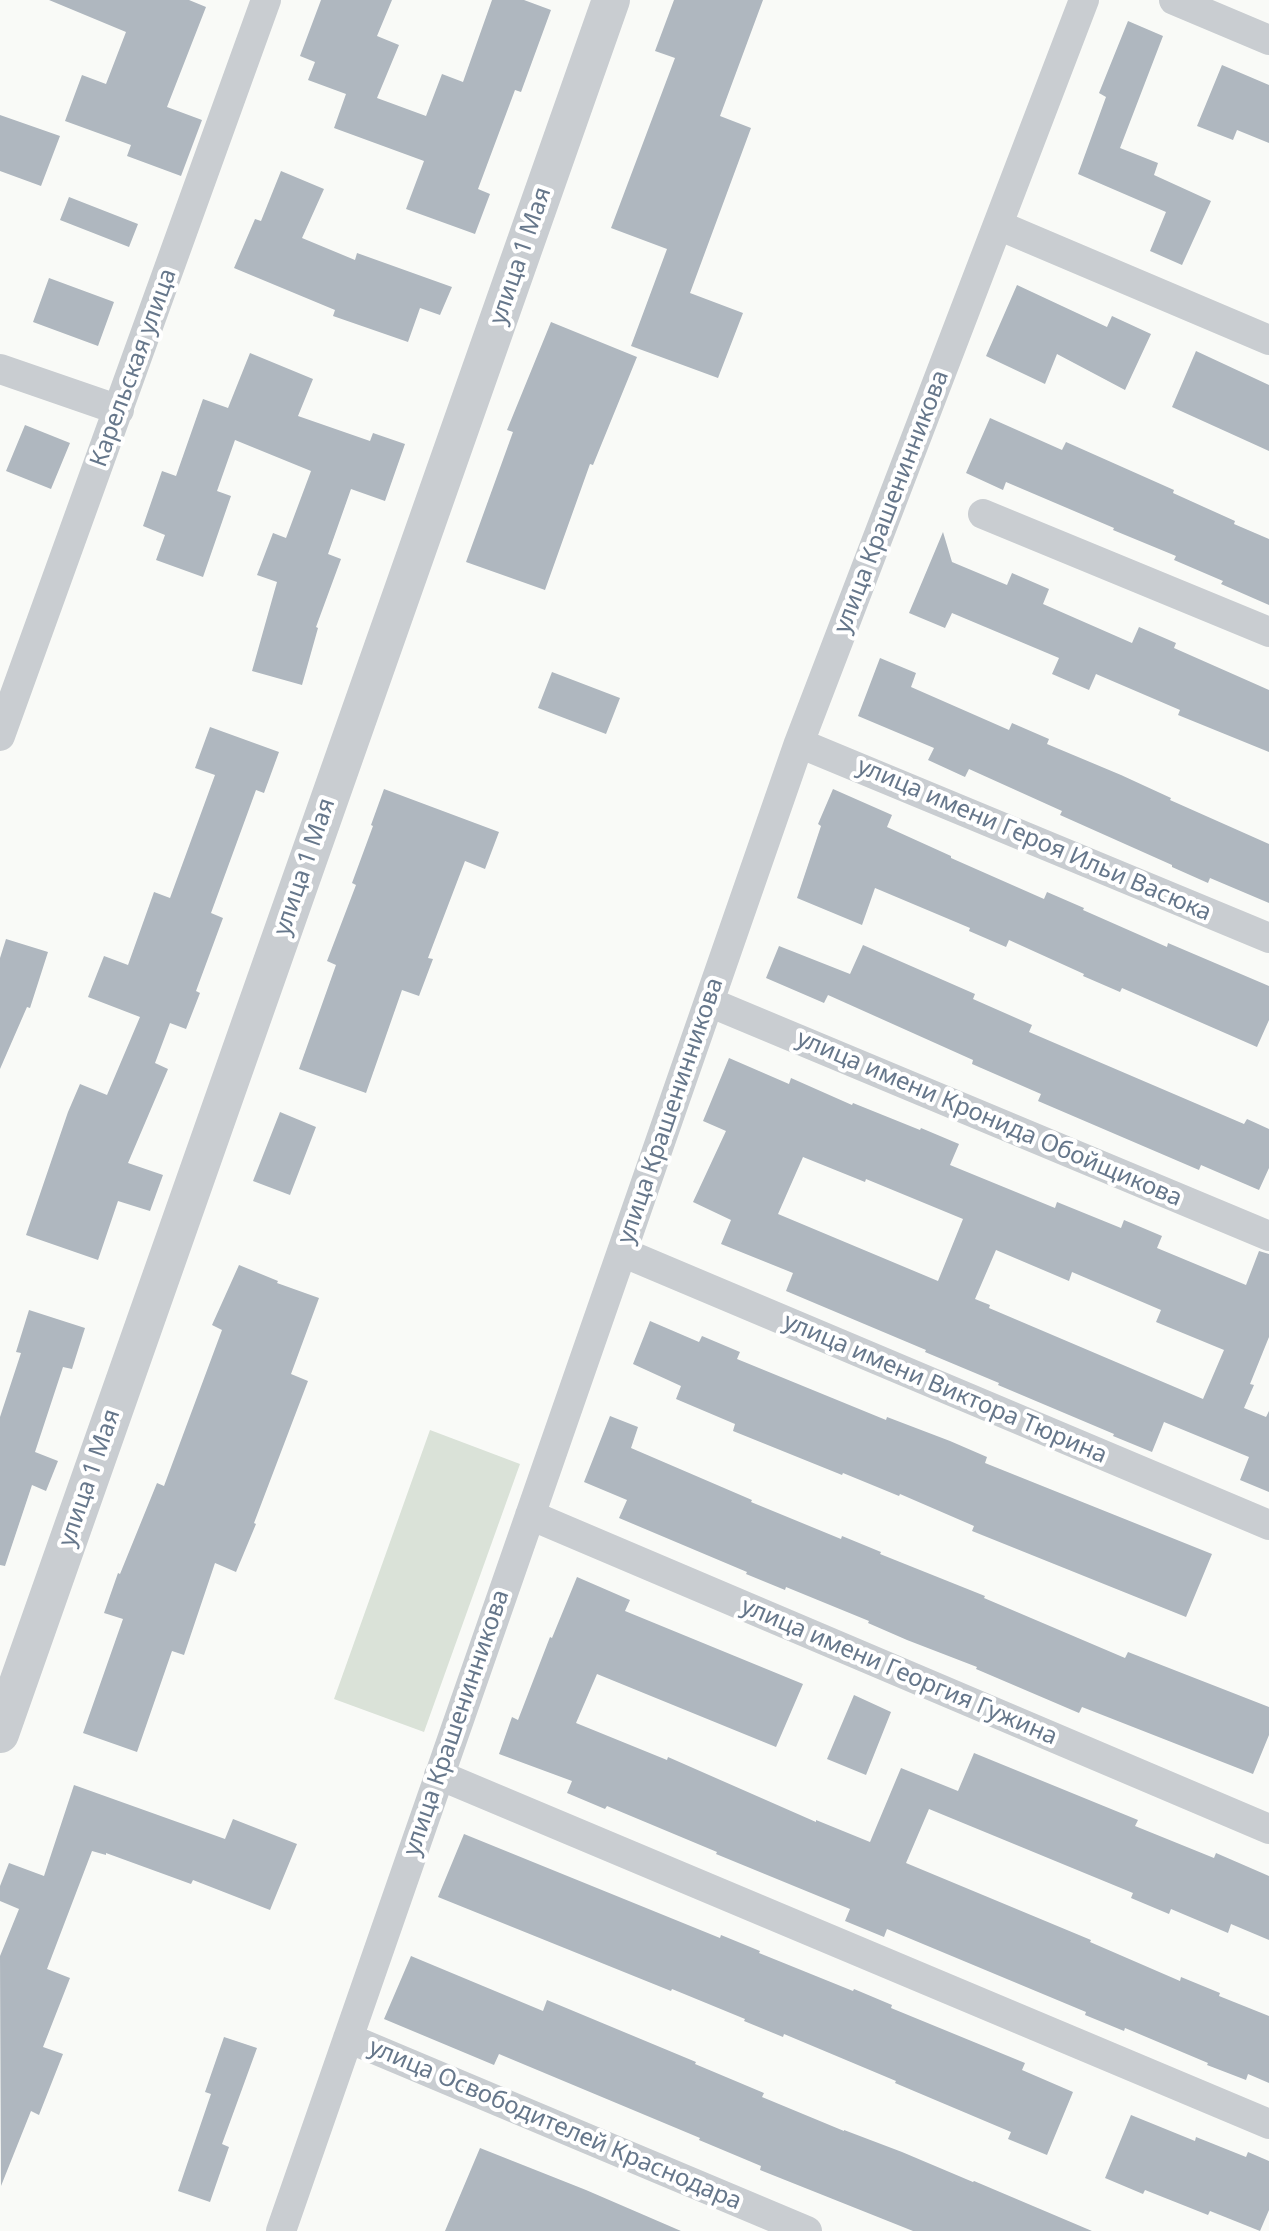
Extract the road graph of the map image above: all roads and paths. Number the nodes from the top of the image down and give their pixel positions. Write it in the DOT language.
graph roads {
  1 [pos="266,0"];
  2 [pos="611,0"];
  3 [pos="1084,0"];
  4 [pos="1174,0"];
  5 [pos="1269,40"];
  6 [pos="998,225"];
  7 [pos="1269,340"];
  8 [pos="0,369"];
  9 [pos="119,410"];
  10 [pos="983,514"];
  11 [pos="1269,632"];
  12 [pos="0,736"];
  13 [pos="799,743"];
  14 [pos="1269,938"];
  15 [pos="709,1002"];
  16 [pos="1269,1236"];
  17 [pos="622,1252"];
  18 [pos="530,1515"];
  19 [pos="1269,1525"];
  20 [pos="0,1734"];
  21 [pos="439,1775"];
  22 [pos="1269,1829"];
  23 [pos="348,2038"];
  24 [pos="1269,2124"];
  25 [pos="281,2231"];
  26 [pos="807,2231"];
  1 -- 9 [label="street, Карельская улица"];
  2 -- 20 [label="street, улица 1 Мая"];
  3 -- 6 [label="street, улица Крашенинникова"];
  4 -- 5 [label="street"];
  6 -- 7 [label="street"];
  6 -- 13 [label="street, улица Крашенинникова"];
  8 -- 9 [label="street"];
  9 -- 12 [label="street, Карельская улица"];
  10 -- 11 [label="street"];
  13 -- 14 [label="street, улица имени Героя Ильи Васюка"];
  13 -- 15 [label="street, улица Крашенинникова"];
  15 -- 16 [label="street, улица имени Кронида Обойщикова"];
  15 -- 17 [label="street, улица Крашенинникова"];
  17 -- 18 [label="street, улица Крашенинникова"];
  17 -- 19 [label="street, улица имени Виктора Тюрина"];
  18 -- 21 [label="street, улица Крашенинникова"];
  18 -- 22 [label="street, улица имени Георгия Гужина"];
  21 -- 23 [label="street, улица Крашенинникова"];
  21 -- 24 [label="street"];
  23 -- 25 [label="street, улица Крашенинникова"];
  23 -- 26 [label="street, улица Освободителей Краснодара"];
}
